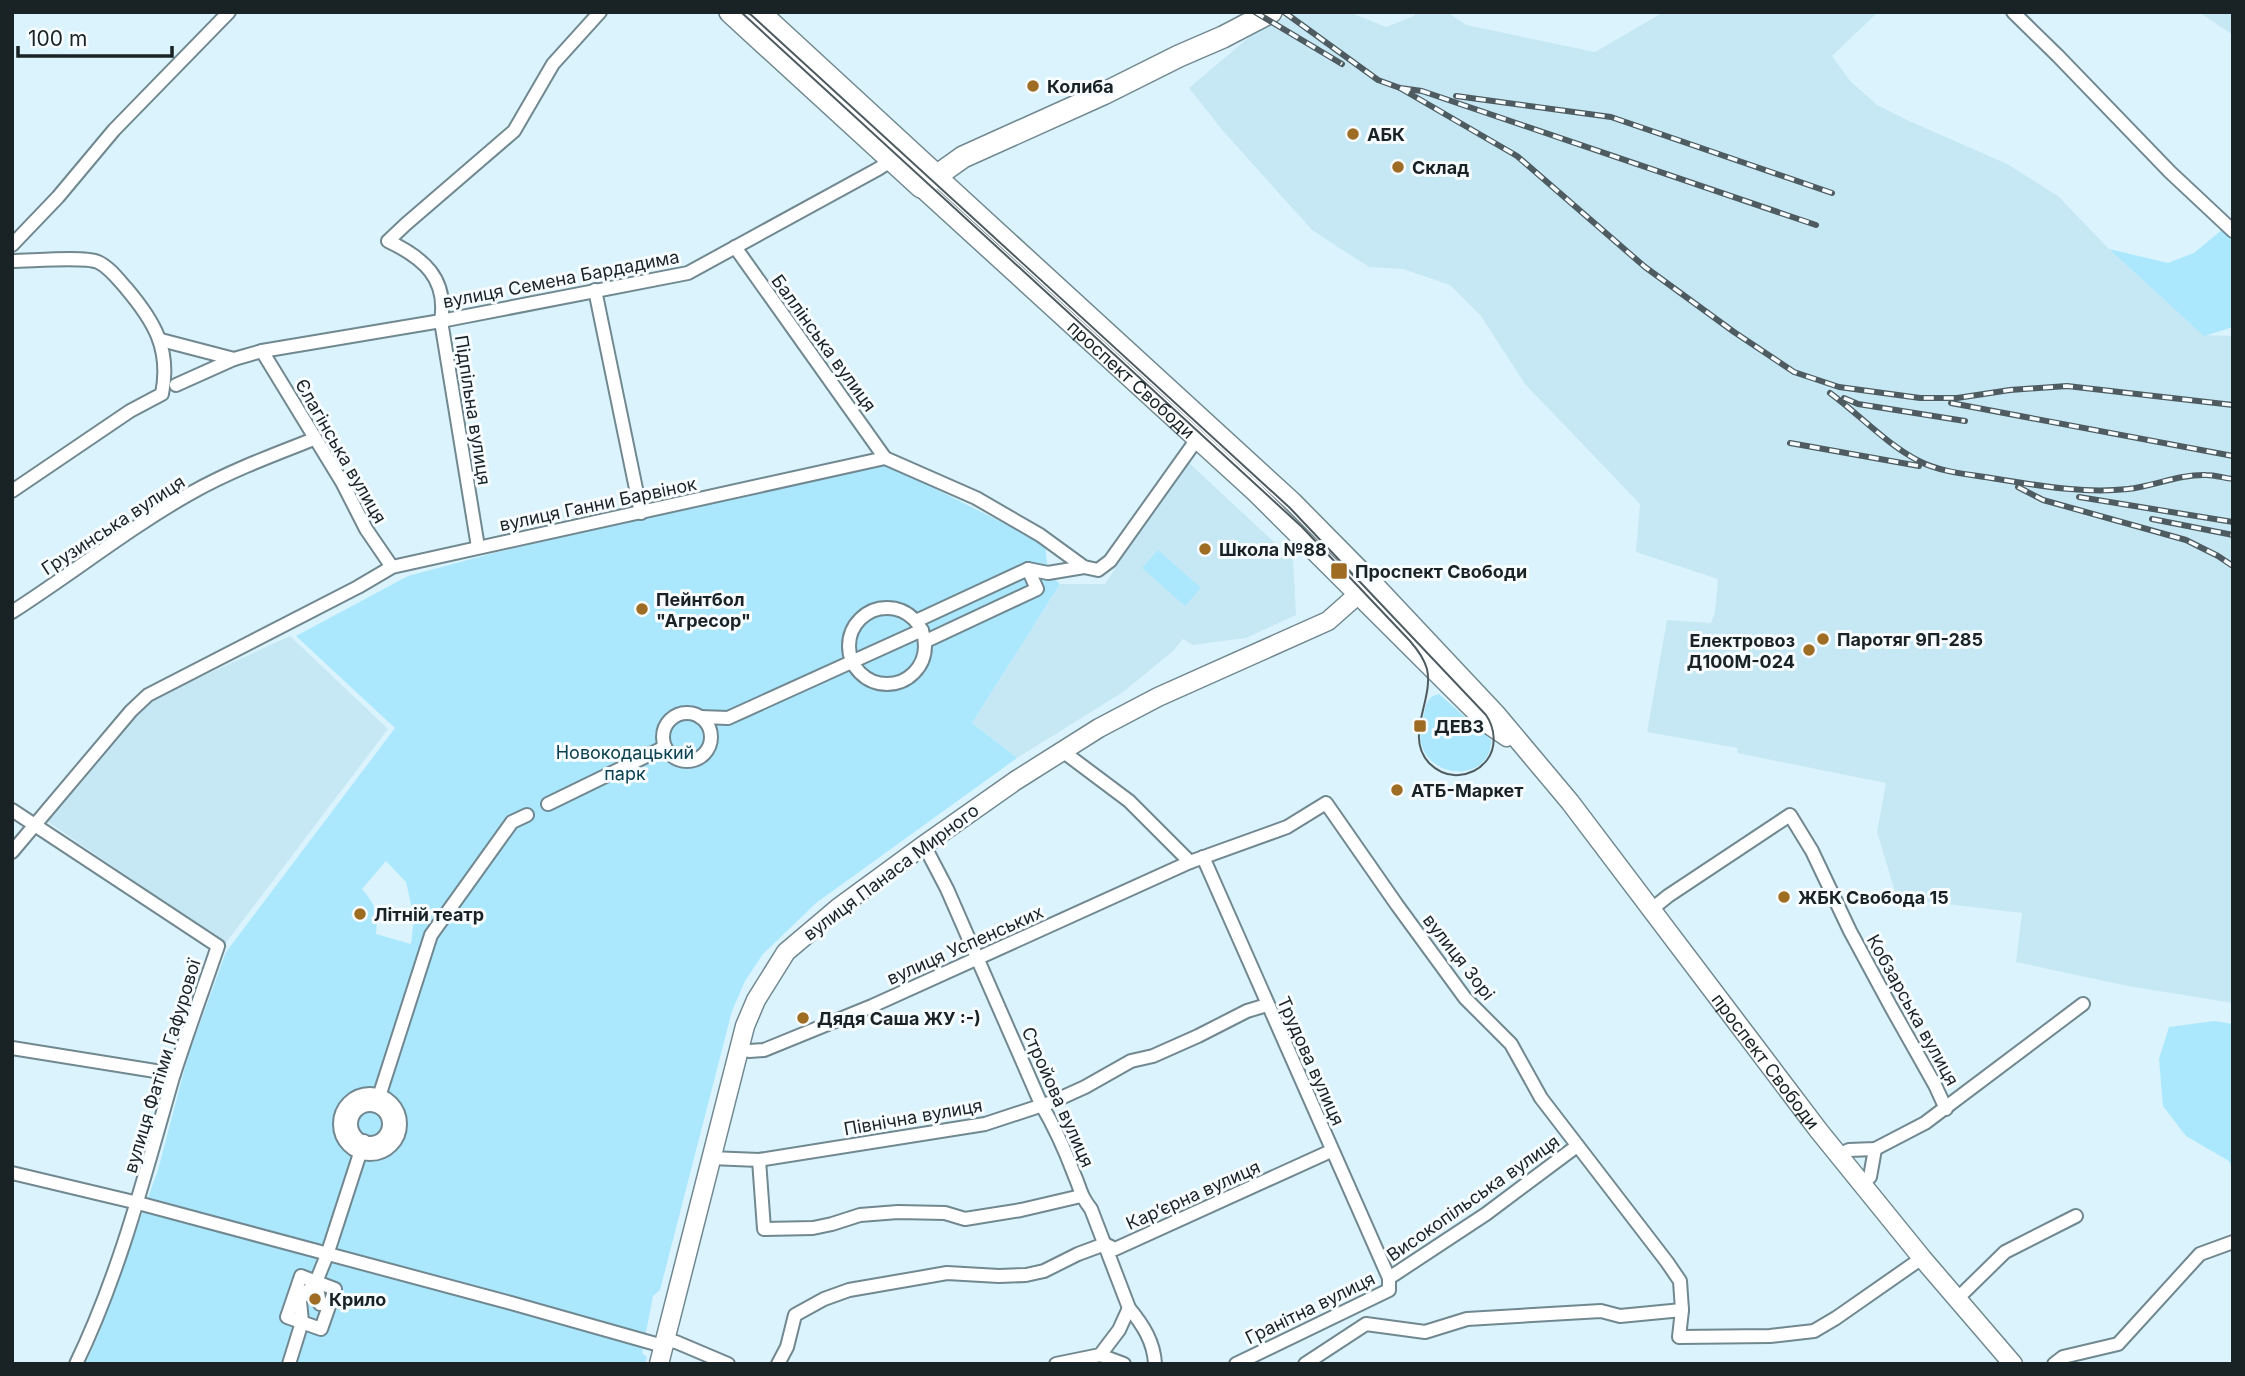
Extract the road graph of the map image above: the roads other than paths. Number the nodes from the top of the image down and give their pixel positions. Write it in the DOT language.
graph roads {
  1 [pos="229,12"];
  2 [pos="600,12"];
  3 [pos="730,12"];
  4 [pos="759,12"];
  5 [pos="1270,12"];
  6 [pos="2013,12"];
  7 [pos="899,154"];
  8 [pos="929,181"];
  9 [pos="2233,232"];
  10 [pos="12,245"];
  11 [pos="735,247"];
  12 [pos="12,261"];
  13 [pos="595,290"];
  14 [pos="441,321"];
  15 [pos="161,340"];
  16 [pos="262,351"];
  17 [pos="234,359"];
  18 [pos="176,385"];
  19 [pos="314,439"];
  20 [pos="1197,439"];
  21 [pos="885,458"];
  22 [pos="12,491"];
  23 [pos="641,513"];
  24 [pos="478,547"];
  25 [pos="392,567"];
  26 [pos="1084,567"];
  27 [pos="1028,569"];
  28 [pos="1048,573"];
  29 [pos="1372,582"];
  30 [pos="997,584"];
  31 [pos="1037,589"];
  32 [pos="1359,595"];
  33 [pos="1007,603"];
  34 [pos="12,612"];
  35 [pos="921,630"];
  36 [pos="849,642"];
  37 [pos="852,661"];
  38 [pos="836,669"];
  39 [pos="865,677"];
  40 [pos="700,717"];
  41 [pos="728,718"];
  42 [pos="711,739"];
  43 [pos="665,747"];
  44 [pos="1061,750"];
  45 [pos="1528,750"];
  46 [pos="548,804"];
  47 [pos="12,810"];
  48 [pos="527,815"];
  49 [pos="34,826"];
  50 [pos="924,845"];
  51 [pos="12,852"];
  52 [pos="1203,857"];
  53 [pos="1190,862"];
  54 [pos="1652,909"];
  55 [pos="977,959"];
  56 [pos="2083,1004"];
  57 [pos="1267,1005"];
  58 [pos="739,1047"];
  59 [pos="12,1048"];
  60 [pos="174,1074"];
  61 [pos="378,1101"];
  62 [pos="1041,1104"];
  63 [pos="1946,1109"];
  64 [pos="1577,1146"];
  65 [pos="362,1147"];
  66 [pos="1875,1149"];
  67 [pos="1331,1151"];
  68 [pos="1838,1155"];
  69 [pos="710,1158"];
  70 [pos="759,1160"];
  71 [pos="12,1173"];
  72 [pos="1861,1184"];
  73 [pos="1081,1196"];
  74 [pos="138,1203"];
  75 [pos="2076,1216"];
  76 [pos="2233,1241"];
  77 [pos="1105,1244"];
  78 [pos="327,1255"];
  79 [pos="1922,1258"];
  80 [pos="1389,1278"];
  81 [pos="316,1282"];
  82 [pos="1377,1297"];
  83 [pos="1957,1299"];
  84 [pos="1129,1308"];
  85 [pos="1682,1310"];
  86 [pos="302,1322"];
  87 [pos="1366,1324"];
  88 [pos="662,1350"];
  89 [pos="1100,1355"];
  90 [pos="1247,1362"];
  91 [pos="76,1364"];
  92 [pos="289,1364"];
  93 [pos="728,1364"];
  94 [pos="778,1364"];
  95 [pos="1056,1364"];
  96 [pos="1124,1364"];
  97 [pos="1154,1364"];
  98 [pos="1306,1364"];
  99 [pos="2013,1364"];
  100 [pos="2054,1364"];
  1 -- 10 [label="street"];
  2 -- 14 [label="street, Підпільна вулиця"];
  3 -- 7 [label="highway, проспект Свободи"];
  4 -- 7 [label="highway, проспект Свободи"];
  5 -- 8 [label="highway"];
  6 -- 9 [label="street"];
  7 -- 8 [label="highway, проспект Свободи"];
  7 -- 11 [label="street, вулиця Семена Бардадима"];
  8 -- 20 [label="main road, проспект Свободи"];
  8 -- 29 [label="main road, проспект Свободи"];
  11 -- 13 [label="street, вулиця Семена Бардадима"];
  11 -- 21 [label="street, Баллінська вулиця"];
  12 -- 15 [label="street"];
  13 -- 14 [label="street, вулиця Семена Бардадима"];
  13 -- 23 [label="street"];
  14 -- 16 [label="street, вулиця Семена Бардадима"];
  14 -- 24 [label="street, Підпільна вулиця"];
  15 -- 17 [label="street"];
  15 -- 22 [label="street"];
  16 -- 17 [label="street, вулиця Семена Бардадима"];
  16 -- 19 [label="street, Єлагінська вулиця"];
  17 -- 18 [label="street, вулиця Семена Бардадима"];
  19 -- 25 [label="street, Єлагінська вулиця"];
  19 -- 34 [label="street, Грузинська вулиця"];
  20 -- 26 [label="street"];
  20 -- 32 [label="main road, проспект Свободи"];
  21 -- 23 [label="street, вулиця Ганни Барвінок"];
  21 -- 26 [label="street"];
  23 -- 24 [label="street, вулиця Ганни Барвінок"];
  24 -- 25 [label="street, вулиця Ганни Барвінок"];
  25 -- 49 [label="street, вулиця Ганни Барвінок"];
  26 -- 28 [label="street"];
  27 -- 28 [label="street"];
  27 -- 30 [label="street"];
  27 -- 31 [label="street"];
  28 -- 31 [label="street"];
  29 -- 32 [label="main road, вулиця Панаса Мирного"];
  29 -- 45 [label="main road, проспект Свободи"];
  30 -- 33 [label="street"];
  30 -- 35 [label="street"];
  31 -- 33 [label="street"];
  32 -- 44 [label="main road, вулиця Панаса Мирного"];
  32 -- 45 [label="main road, проспект Свободи"];
  33 -- 35 [label="street"];
  35 -- 36 [label="street"];
  35 -- 37 [label="street"];
  35 -- 39 [label="street"];
  36 -- 37 [label="street"];
  36 -- 38 [label="street"];
  37 -- 38 [label="street"];
  37 -- 39 [label="street"];
  38 -- 39 [label="street"];
  38 -- 41 [label="street"];
  40 -- 41 [label="street"];
  40 -- 42 [label="street"];
  40 -- 43 [label="street"];
  41 -- 42 [label="street"];
  42 -- 43 [label="street"];
  43 -- 46 [label="street"];
  44 -- 50 [label="main road, вулиця Панаса Мирного"];
  44 -- 53 [label="street"];
  45 -- 54 [label="main road, проспект Свободи"];
  47 -- 49 [label="street"];
  48 -- 61 [label="street"];
  49 -- 51 [label="street, вулиця Ганни Барвінок"];
  49 -- 60 [label="street, вулиця Фатіми Гафурової"];
  50 -- 55 [label="street, Стройова вулиця"];
  50 -- 58 [label="main road, вулиця Панаса Мирного"];
  52 -- 53 [label="street, вулиця Успенських"];
  52 -- 57 [label="street, Трудова вулиця"];
  52 -- 64 [label="street, вулиця Зорі"];
  53 -- 55 [label="street, вулиця Успенських"];
  54 -- 63 [label="street, Кобзарська вулиця"];
  54 -- 68 [label="main road, проспект Свободи"];
  55 -- 58 [label="street, вулиця Успенських"];
  55 -- 62 [label="street, Стройова вулиця"];
  56 -- 63 [label="street"];
  57 -- 62 [label="street, Північна вулиця"];
  57 -- 67 [label="street, Трудова вулиця"];
  58 -- 69 [label="main road, вулиця Панаса Мирного"];
  59 -- 60 [label="street"];
  60 -- 74 [label="street, вулиця Фатіми Гафурової"];
  61 -- 65 [label="street"];
  61 -- 65 [label="street"];
  62 -- 70 [label="street, Північна вулиця"];
  62 -- 73 [label="street, Стройова вулиця"];
  63 -- 66 [label="street"];
  64 -- 80 [label="street, Високопільська вулиця"];
  64 -- 85 [label="street, вулиця Зорі"];
  65 -- 78 [label="street"];
  66 -- 68 [label="street"];
  66 -- 72 [label="street"];
  67 -- 77 [label="street, Карʼєрна вулиця"];
  67 -- 80 [label="street, Трудова вулиця"];
  68 -- 72 [label="main road, проспект Свободи"];
  69 -- 70 [label="street, Північна вулиця"];
  69 -- 88 [label="main road, вулиця Панаса Мирного"];
  70 -- 73 [label="street"];
  71 -- 74 [label="street"];
  72 -- 79 [label="main road, проспект Свободи"];
  73 -- 77 [label="street, Стройова вулиця"];
  74 -- 78 [label="street"];
  74 -- 91 [label="street, вулиця Фатіми Гафурової"];
  75 -- 83 [label="street"];
  76 -- 100 [label="street"];
  77 -- 84 [label="street, Стройова вулиця"];
  77 -- 94 [label="street, Карʼєрна вулиця"];
  78 -- 81 [label="street"];
  78 -- 88 [label="street"];
  79 -- 83 [label="main road, проспект Свободи"];
  79 -- 85 [label="street, вулиця Зорі"];
  80 -- 82 [label="street, Гранітна вулиця"];
  81 -- 86 [label="street"];
  81 -- 86 [label="street"];
  81 -- 86 [label="street"];
  81 -- 86 [label="street"];
  82 -- 87 [label="street"];
  82 -- 90 [label="street, Гранітна вулиця"];
  83 -- 99 [label="main road, проспект Свободи"];
  84 -- 89 [label="street"];
  84 -- 97 [label="street, Стройова вулиця"];
  85 -- 87 [label="street"];
  86 -- 92 [label="street"];
  87 -- 98 [label="street"];
  88 -- 93 [label="street"];
  89 -- 95 [label="street"];
  89 -- 96 [label="street"];
}
